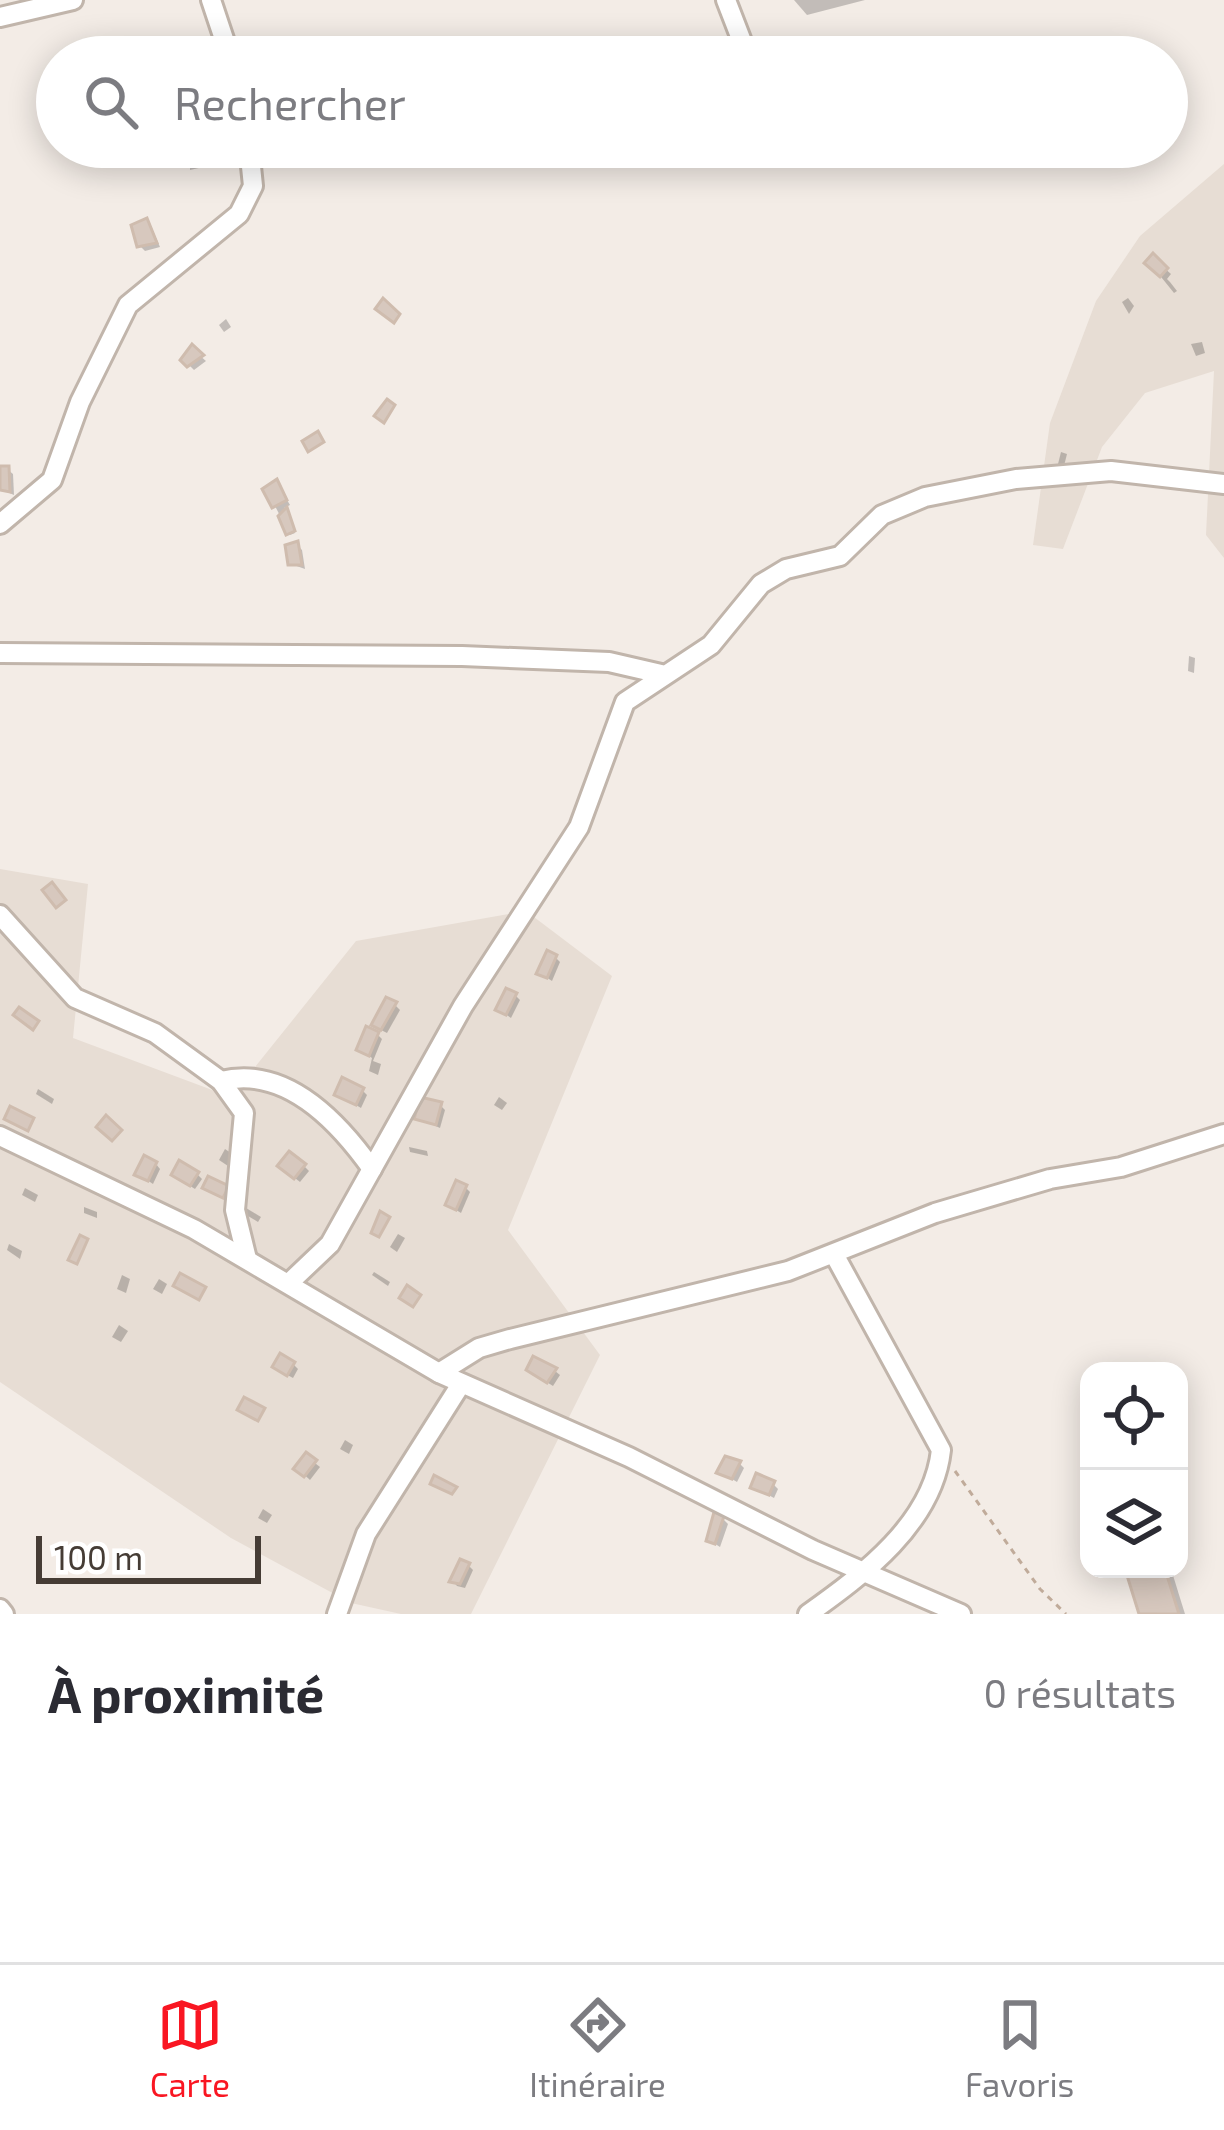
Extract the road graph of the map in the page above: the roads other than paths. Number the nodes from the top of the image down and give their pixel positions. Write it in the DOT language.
graph roads {
  1 [pos="73,0"];
  2 [pos="211,0"];
  3 [pos="726,0"];
  4 [pos="0,16"];
  5 [pos="223,36"];
  6 [pos="740,36"];
  7 [pos="251,168"];
  8 [pos="1224,484"];
  9 [pos="0,524"];
  10 [pos="0,653"];
  11 [pos="661,674"];
  12 [pos="0,915"];
  13 [pos="221,1081"];
  14 [pos="1224,1134"];
  15 [pos="0,1136"];
  16 [pos="372,1168"];
  17 [pos="834,1254"];
  18 [pos="247,1259"];
  19 [pos="290,1282"];
  20 [pos="439,1373"];
  21 [pos="461,1384"];
  22 [pos="867,1572"];
  23 [pos="337,1614"];
  24 [pos="808,1614"];
  25 [pos="961,1614"];
  1 -- 4 [label="street"];
  2 -- 5 [label="street"];
  3 -- 6 [label="street"];
  7 -- 9 [label="street"];
  8 -- 11 [label="street"];
  10 -- 11 [label="street"];
  11 -- 16 [label="street"];
  12 -- 13 [label="street"];
  13 -- 16 [label="street"];
  13 -- 18 [label="street"];
  14 -- 17 [label="street"];
  15 -- 18 [label="street"];
  16 -- 19 [label="street"];
  17 -- 20 [label="street"];
  17 -- 22 [label="street"];
  18 -- 19 [label="street"];
  19 -- 20 [label="street"];
  20 -- 21 [label="street"];
  21 -- 22 [label="street"];
  21 -- 23 [label="street"];
  22 -- 24 [label="street"];
  22 -- 25 [label="street"];
}
